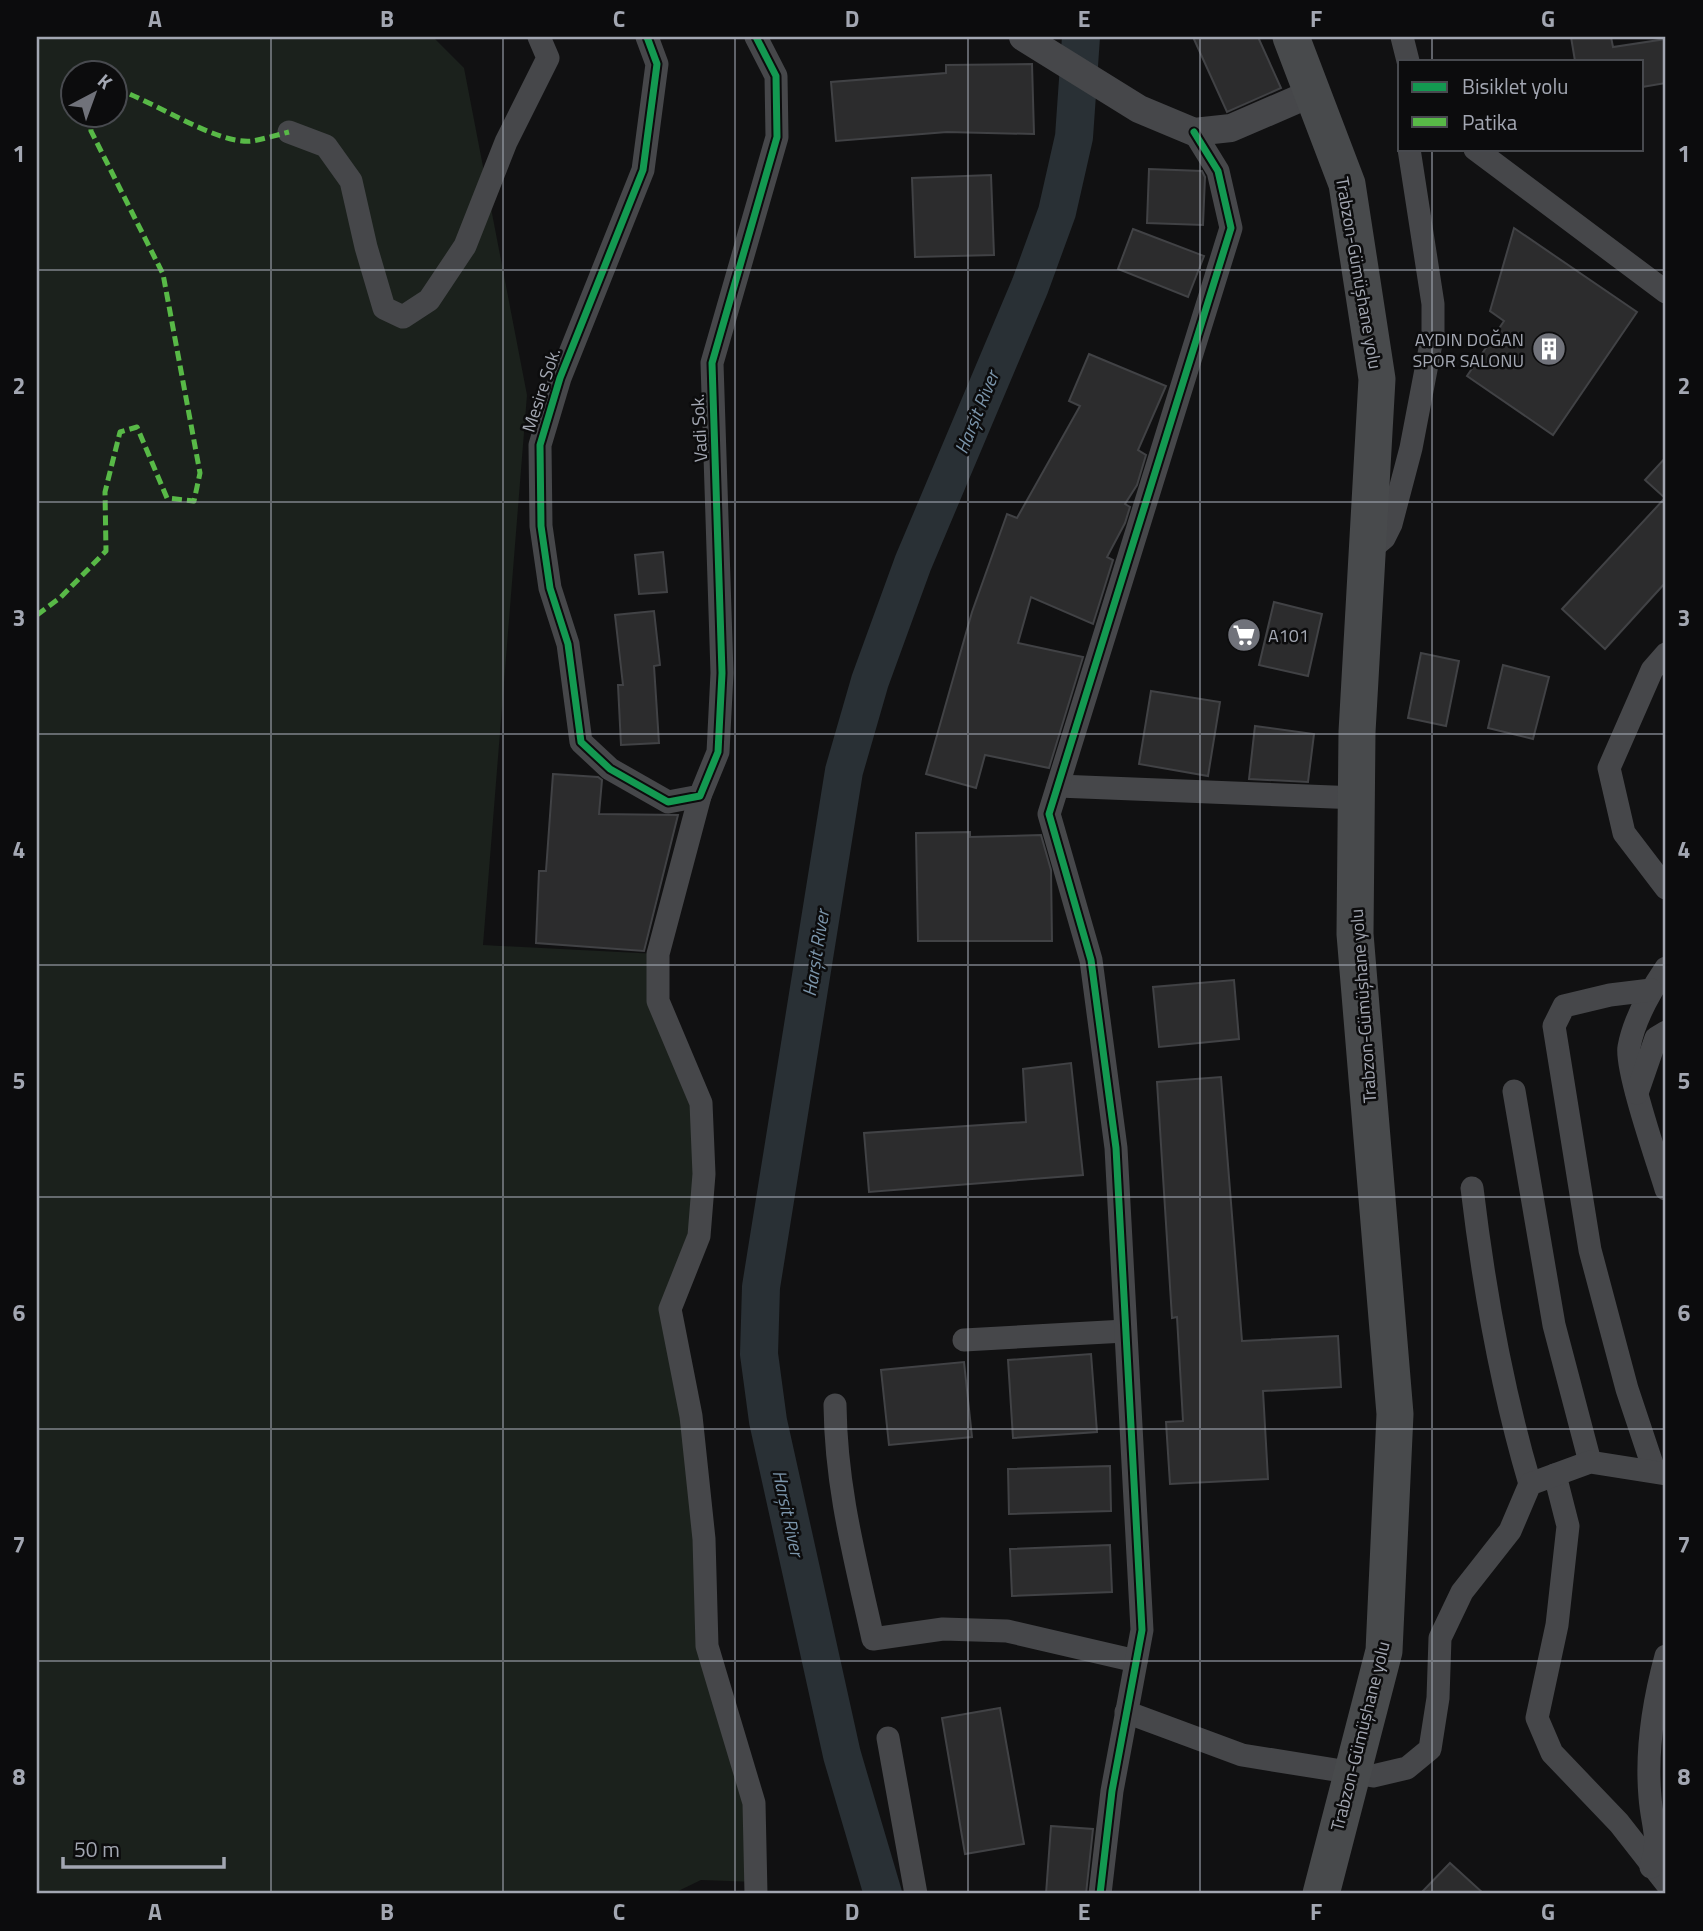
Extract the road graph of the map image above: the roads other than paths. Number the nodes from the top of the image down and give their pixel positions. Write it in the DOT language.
graph roads {
  1 [pos="539,37"];
  2 [pos="647,37"];
  3 [pos="756,37"];
  4 [pos="1023,37"];
  5 [pos="1291,37"];
  6 [pos="1402,37"];
  7 [pos="1408,60"];
  8 [pos="1312,93"];
  9 [pos="289,132"];
  10 [pos="1194,132"];
  11 [pos="1409,150"];
  12 [pos="1476,150"];
  13 [pos="1666,292"];
  14 [pos="1366,554"];
  15 [pos="1666,654"];
  16 [pos="1058,786"];
  17 [pos="700,796"];
  18 [pos="1358,798"];
  19 [pos="1666,888"];
  20 [pos="1666,968"];
  21 [pos="1651,990"];
  22 [pos="1666,1032"];
  23 [pos="1514,1091"];
  24 [pos="1637,1093"];
  25 [pos="1472,1188"];
  26 [pos="1666,1189"];
  27 [pos="1125,1331"];
  28 [pos="964,1340"];
  29 [pos="835,1405"];
  30 [pos="1590,1462"];
  31 [pos="1660,1472"];
  32 [pos="1555,1475"];
  33 [pos="1530,1484"];
  34 [pos="1666,1656"];
  35 [pos="1136,1661"];
  36 [pos="1126,1712"];
  37 [pos="888,1738"];
  38 [pos="1353,1772"];
  39 [pos="1659,1875"];
  40 [pos="756,1894"];
  41 [pos="916,1894"];
  42 [pos="1100,1894"];
  43 [pos="1321,1894"];
  1 -- 9 [label="street"];
  2 -- 17 [label="street, Mesire Sok."];
  3 -- 17 [label="street, Vadi Sok."];
  4 -- 10 [label="street"];
  5 -- 8 [label="main road, Trabzon-Gümüşhane yolu"];
  6 -- 7 [label="street"];
  8 -- 10 [label="street"];
  8 -- 14 [label="main road, Trabzon-Gümüşhane yolu"];
  10 -- 16 [label="street"];
  11 -- 14 [label="street"];
  12 -- 13 [label="street"];
  14 -- 18 [label="main road, Trabzon-Gümüşhane yolu"];
  15 -- 19 [label="street"];
  16 -- 18 [label="street"];
  16 -- 27 [label="street"];
  17 -- 40 [label="street, Vadi Sok."];
  18 -- 38 [label="main road, Trabzon-Gümüşhane yolu"];
  20 -- 21 [label="street"];
  21 -- 24 [label="street"];
  21 -- 31 [label="street"];
  22 -- 24 [label="street"];
  23 -- 30 [label="street"];
  24 -- 26 [label="street"];
  25 -- 33 [label="street"];
  27 -- 28 [label="street"];
  27 -- 35 [label="street"];
  29 -- 35 [label="street"];
  30 -- 31 [label="street"];
  30 -- 32 [label="street"];
  32 -- 33 [label="street"];
  32 -- 39 [label="street"];
  33 -- 38 [label="street"];
  34 -- 39 [label="street"];
  35 -- 36 [label="street"];
  36 -- 38 [label="street"];
  36 -- 42 [label="street"];
  37 -- 41 [label="street"];
  38 -- 43 [label="main road, Trabzon-Gümüşhane yolu"];
}
